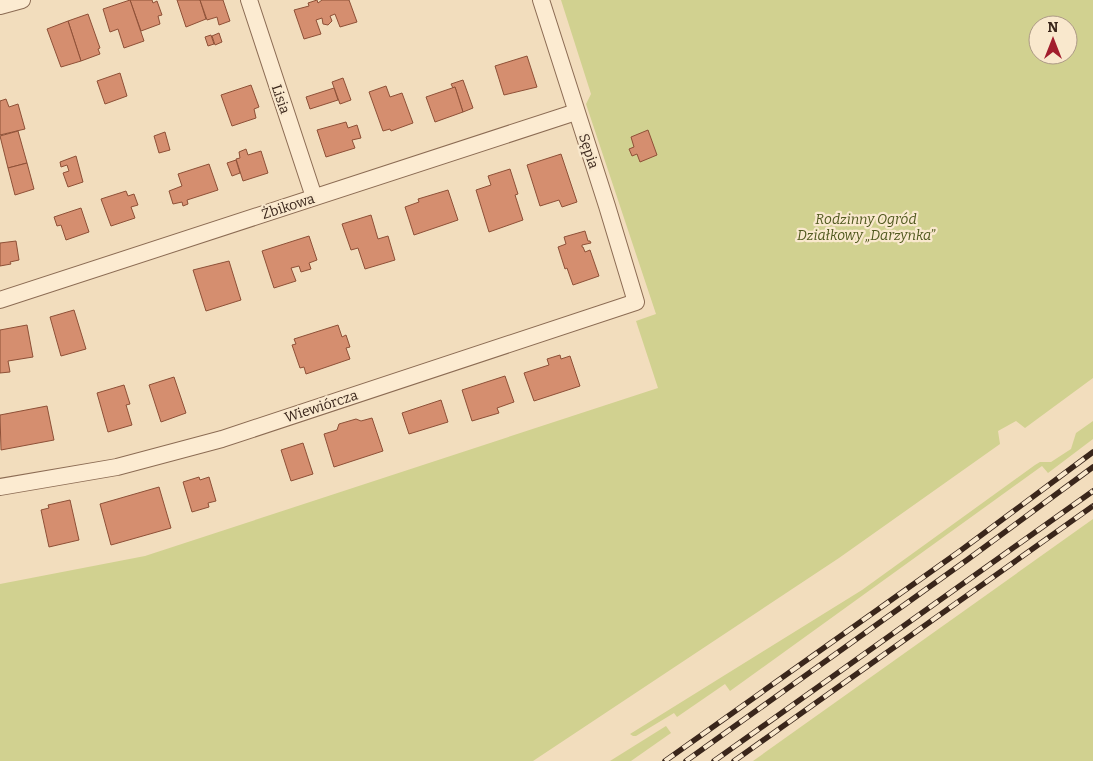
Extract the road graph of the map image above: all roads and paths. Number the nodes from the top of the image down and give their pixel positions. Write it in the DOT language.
graph roads {
  1 [pos="22,0"];
  2 [pos="249,0"];
  3 [pos="541,0"];
  4 [pos="0,6"];
  5 [pos="576,112"];
  6 [pos="314,197"];
  7 [pos="0,300"];
  8 [pos="636,302"];
  9 [pos="0,487"];
  1 -- 4 [label="street"];
  2 -- 6 [label="street, Lisia"];
  3 -- 5 [label="street, Sępia"];
  5 -- 6 [label="street, Żbikowa"];
  5 -- 8 [label="street, Sępia"];
  6 -- 7 [label="street, Żbikowa"];
  8 -- 9 [label="street, Wiewiórcza"];
}
